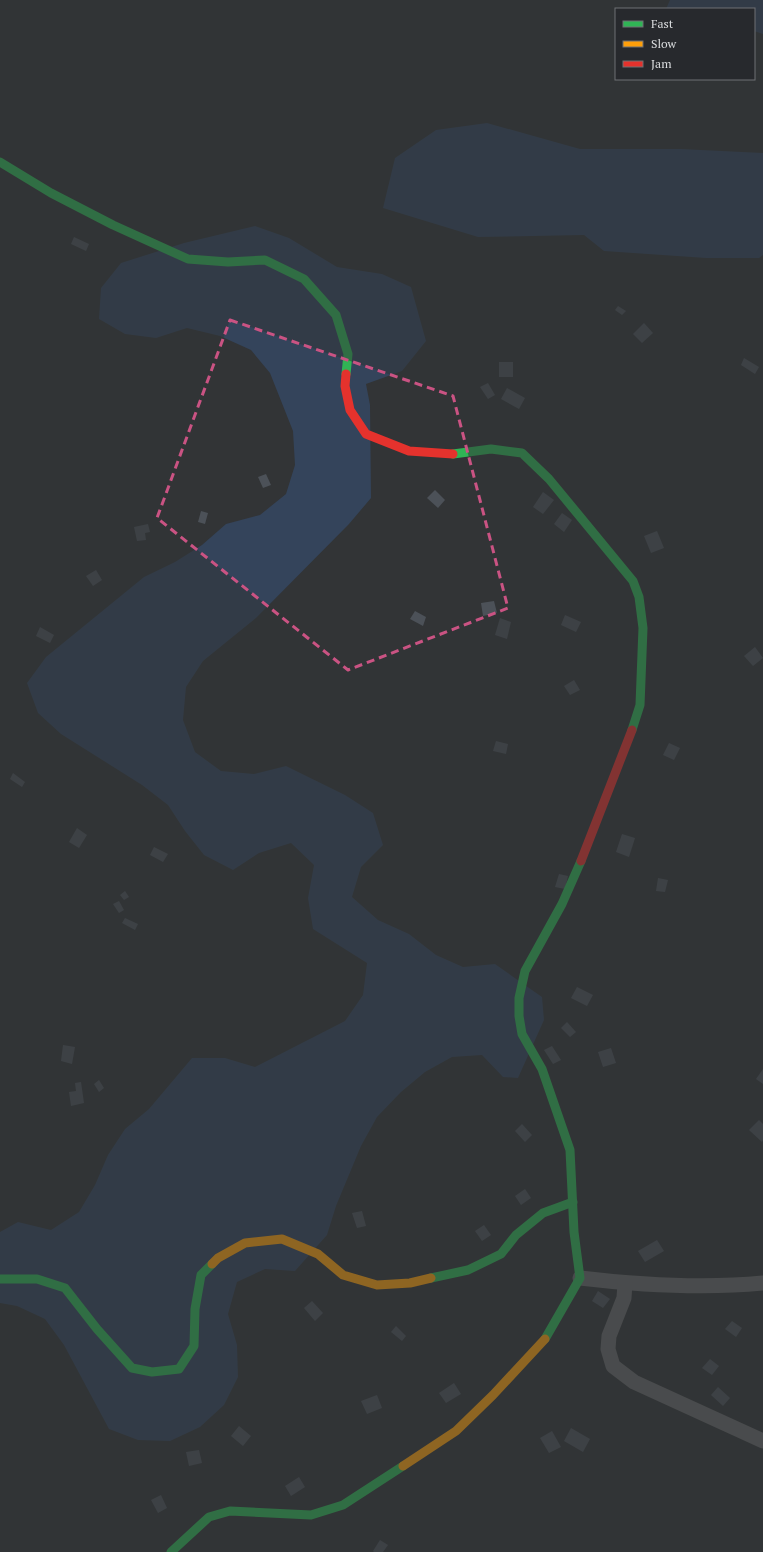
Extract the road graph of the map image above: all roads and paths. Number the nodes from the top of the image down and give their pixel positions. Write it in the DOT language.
graph roads {
  1 [pos="0,162"];
  2 [pos="573,1202"];
  3 [pos="580,1278"];
  4 [pos="0,1279"];
  5 [pos="625,1283"];
  6 [pos="763,1283"];
  7 [pos="763,1441"];
  8 [pos="171,1552"];
  1 -- 2 [label="street"];
  2 -- 3 [label="street"];
  2 -- 4 [label="street"];
  3 -- 5 [label="street"];
  3 -- 8 [label="street"];
  5 -- 6 [label="street"];
  5 -- 7 [label="street"];
}
